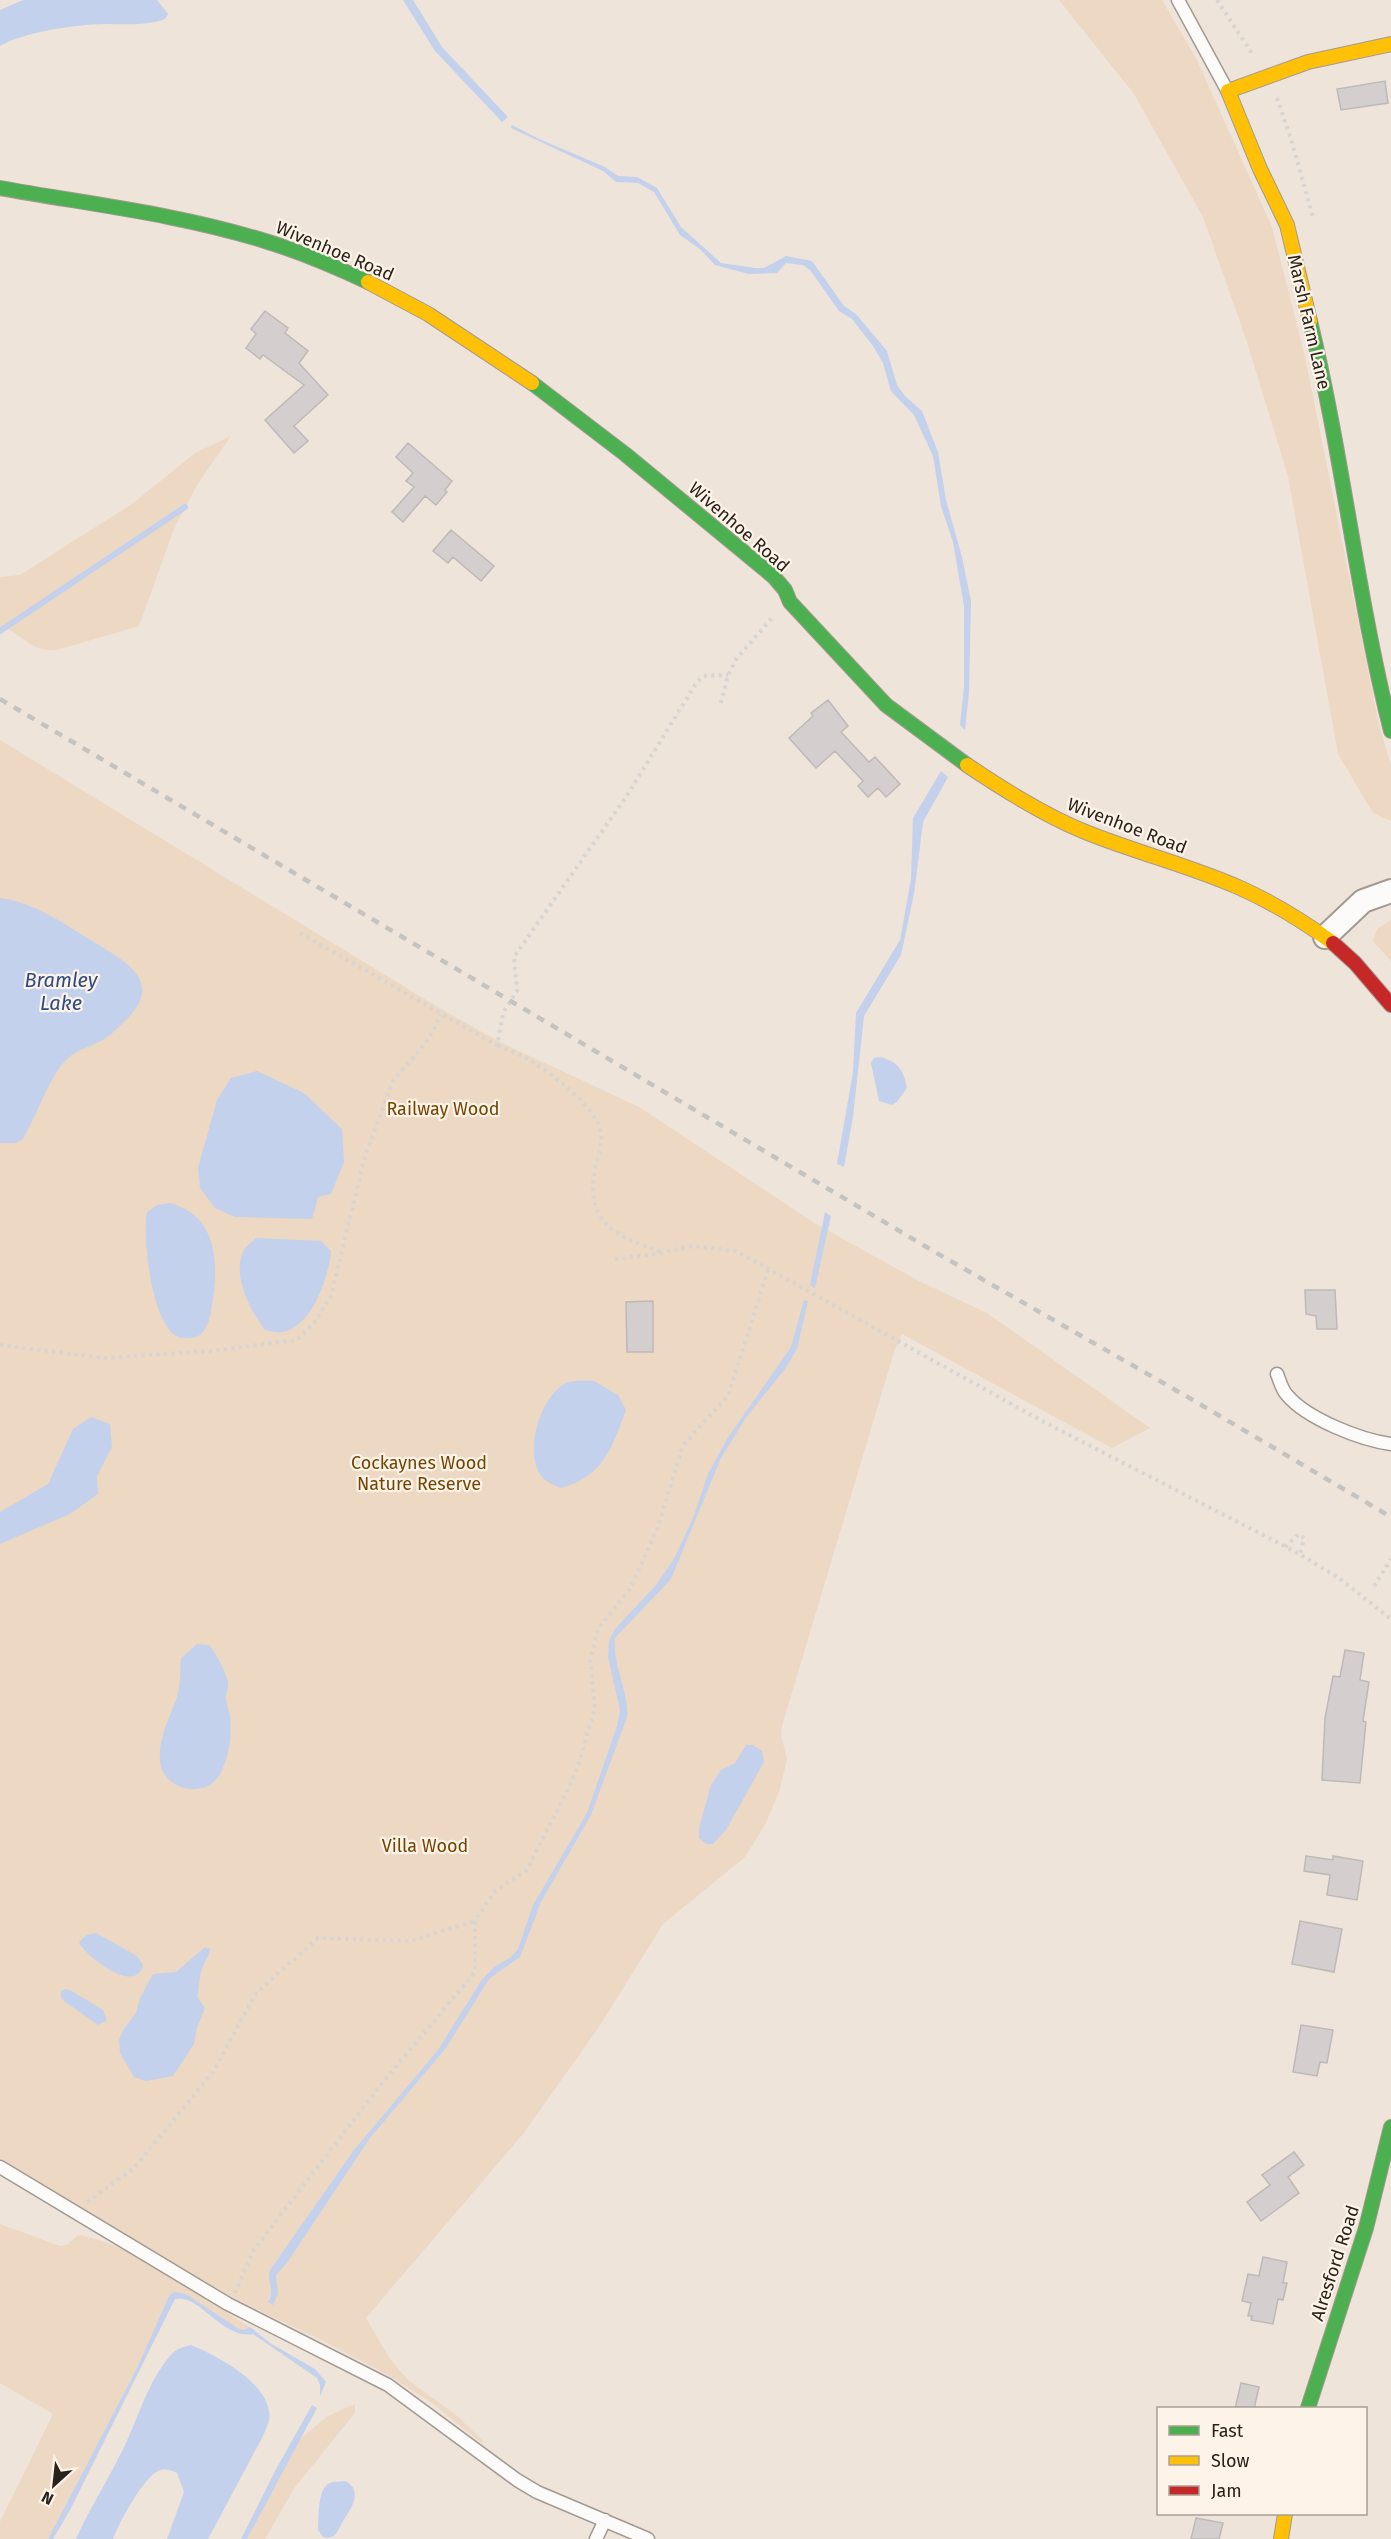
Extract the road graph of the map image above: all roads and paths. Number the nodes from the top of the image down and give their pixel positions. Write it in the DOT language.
graph roads {
  1 [pos="1178,0"];
  2 [pos="1391,44"];
  3 [pos="1228,91"];
  4 [pos="0,188"];
  5 [pos="775,615"];
  6 [pos="728,675"];
  7 [pos="721,703"];
  8 [pos="1391,731"];
  9 [pos="1391,891"];
  10 [pos="300,933"];
  11 [pos="1325,937"];
  12 [pos="1391,1005"];
  13 [pos="441,1015"];
  14 [pos="499,1046"];
  15 [pos="653,1249"];
  16 [pos="661,1252"];
  17 [pos="650,1255"];
  18 [pos="615,1259"];
  19 [pos="769,1267"];
  20 [pos="0,1345"];
  21 [pos="1277,1374"];
  22 [pos="1391,1444"];
  23 [pos="1285,1546"];
  24 [pos="1300,1555"];
  25 [pos="1391,1559"];
  26 [pos="1374,1586"];
  27 [pos="1391,1619"];
  28 [pos="476,1921"];
  29 [pos="1391,2127"];
  30 [pos="0,2167"];
  31 [pos="74,2212"];
  32 [pos="235,2293"];
  33 [pos="1309,2407"];
  34 [pos="1285,2515"];
  35 [pos="605,2520"];
  36 [pos="596,2539"];
  37 [pos="648,2539"];
  38 [pos="1281,2539"];
  1 -- 3 [label="lane"];
  2 -- 3 [label="street"];
  3 -- 8 [label="street, Marsh Farm Lane"];
  4 -- 11 [label="street, Wivenhoe Road"];
  5 -- 6 [label="path"];
  6 -- 7 [label="path"];
  6 -- 14 [label="path"];
  9 -- 11 [label="street"];
  10 -- 13 [label="path"];
  11 -- 12 [label="street, Wivenhoe Road"];
  13 -- 14 [label="path"];
  13 -- 20 [label="path"];
  14 -- 15 [label="path"];
  15 -- 16 [label="path"];
  15 -- 17 [label="path"];
  16 -- 17 [label="path"];
  16 -- 19 [label="path"];
  17 -- 18 [label="path"];
  19 -- 23 [label="path"];
  19 -- 28 [label="path"];
  21 -- 22 [label="lane"];
  23 -- 24 [label="path"];
  23 -- 24 [label="path"];
  24 -- 27 [label="path"];
  25 -- 26 [label="path"];
  28 -- 31 [label="path"];
  28 -- 32 [label="path"];
  29 -- 33 [label="street, Alresford Road"];
  30 -- 31 [label="lane"];
  31 -- 35 [label="lane"];
  34 -- 38 [label="street"];
  35 -- 36 [label="lane"];
  35 -- 37 [label="lane"];
}
